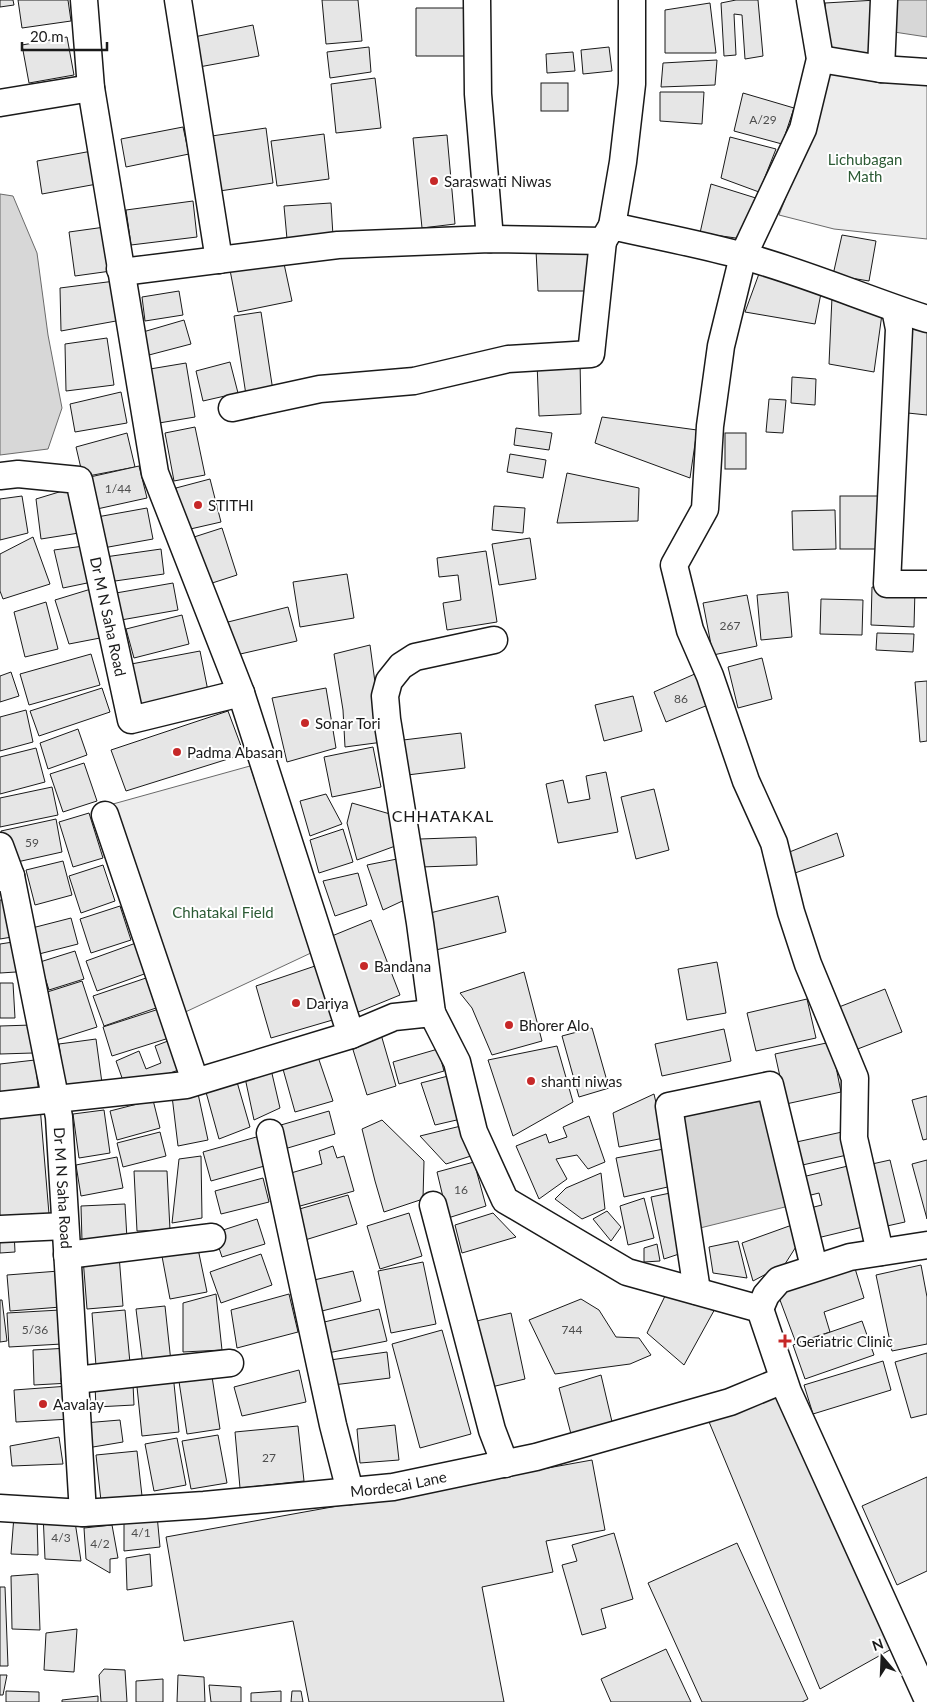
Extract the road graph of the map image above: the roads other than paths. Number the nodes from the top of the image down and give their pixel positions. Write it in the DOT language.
graph roads {
  1 [pos="84,0"];
  2 [pos="178,0"];
  3 [pos="476,0"];
  4 [pos="632,0"];
  5 [pos="810,0"];
  6 [pos="884,0"];
  7 [pos="820,58"];
  8 [pos="881,69"];
  9 [pos="927,72"];
  10 [pos="91,88"];
  11 [pos="0,103"];
  12 [pos="608,233"];
  13 [pos="490,239"];
  14 [pos="743,256"];
  15 [pos="218,260"];
  16 [pos="120,269"];
  17 [pos="896,309"];
  18 [pos="927,319"];
  19 [pos="232,408"];
  20 [pos="0,476"];
  21 [pos="927,584"];
  22 [pos="494,640"];
  23 [pos="241,693"];
  24 [pos="105,815"];
  25 [pos="0,846"];
  26 [pos="5,877"];
  27 [pos="432,1013"];
  28 [pos="351,1035"];
  29 [pos="198,1080"];
  30 [pos="56,1099"];
  31 [pos="0,1105"];
  32 [pos="270,1133"];
  33 [pos="433,1204"];
  34 [pos="65,1226"];
  35 [pos="0,1229"];
  36 [pos="212,1237"];
  37 [pos="927,1245"];
  38 [pos="880,1252"];
  39 [pos="67,1255"];
  40 [pos="814,1267"];
  41 [pos="697,1291"];
  42 [pos="760,1308"];
  43 [pos="230,1363"];
  44 [pos="74,1380"];
  45 [pos="783,1380"];
  46 [pos="506,1464"];
  47 [pos="350,1491"];
  48 [pos="0,1508"];
  49 [pos="83,1513"];
  50 [pos="927,1698"];
  1 -- 10 [label="street"];
  2 -- 15 [label="street"];
  3 -- 13 [label="street"];
  4 -- 12 [label="street"];
  5 -- 7 [label="street"];
  6 -- 8 [label="street"];
  7 -- 8 [label="street"];
  7 -- 14 [label="street"];
  8 -- 9 [label="street"];
  10 -- 11 [label="street"];
  10 -- 16 [label="street"];
  12 -- 13 [label="street"];
  12 -- 14 [label="street"];
  12 -- 19 [label="street"];
  13 -- 15 [label="street"];
  14 -- 17 [label="street"];
  14 -- 38 [label="street"];
  15 -- 16 [label="street"];
  16 -- 23 [label="street"];
  17 -- 18 [label="street"];
  17 -- 21 [label="street"];
  20 -- 23 [label="street, Dr M N Saha Road"];
  22 -- 27 [label="street"];
  23 -- 28 [label="street"];
  24 -- 29 [label="street"];
  25 -- 26 [label="street, Dr M N Saha Road"];
  26 -- 30 [label="street, Dr M N Saha Road"];
  27 -- 28 [label="street"];
  27 -- 41 [label="street"];
  28 -- 29 [label="street"];
  29 -- 30 [label="street"];
  30 -- 31 [label="street"];
  30 -- 34 [label="street, Dr M N Saha Road"];
  32 -- 47 [label="street"];
  33 -- 46 [label="street"];
  34 -- 35 [label="street"];
  34 -- 39 [label="street, Dr M N Saha Road"];
  36 -- 39 [label="street"];
  37 -- 38 [label="street"];
  38 -- 40 [label="street"];
  39 -- 44 [label="street, Dr M N Saha Road"];
  40 -- 41 [label="street"];
  40 -- 42 [label="street"];
  41 -- 42 [label="street"];
  42 -- 45 [label="street"];
  43 -- 44 [label="street"];
  44 -- 49 [label="street, Dr M N Saha Road"];
  45 -- 46 [label="street, Mordecai Lane"];
  45 -- 50 [label="street"];
  46 -- 47 [label="street, Mordecai Lane"];
  47 -- 49 [label="street, Mordecai Lane"];
  48 -- 49 [label="street, Mordecai Lane"];
}
